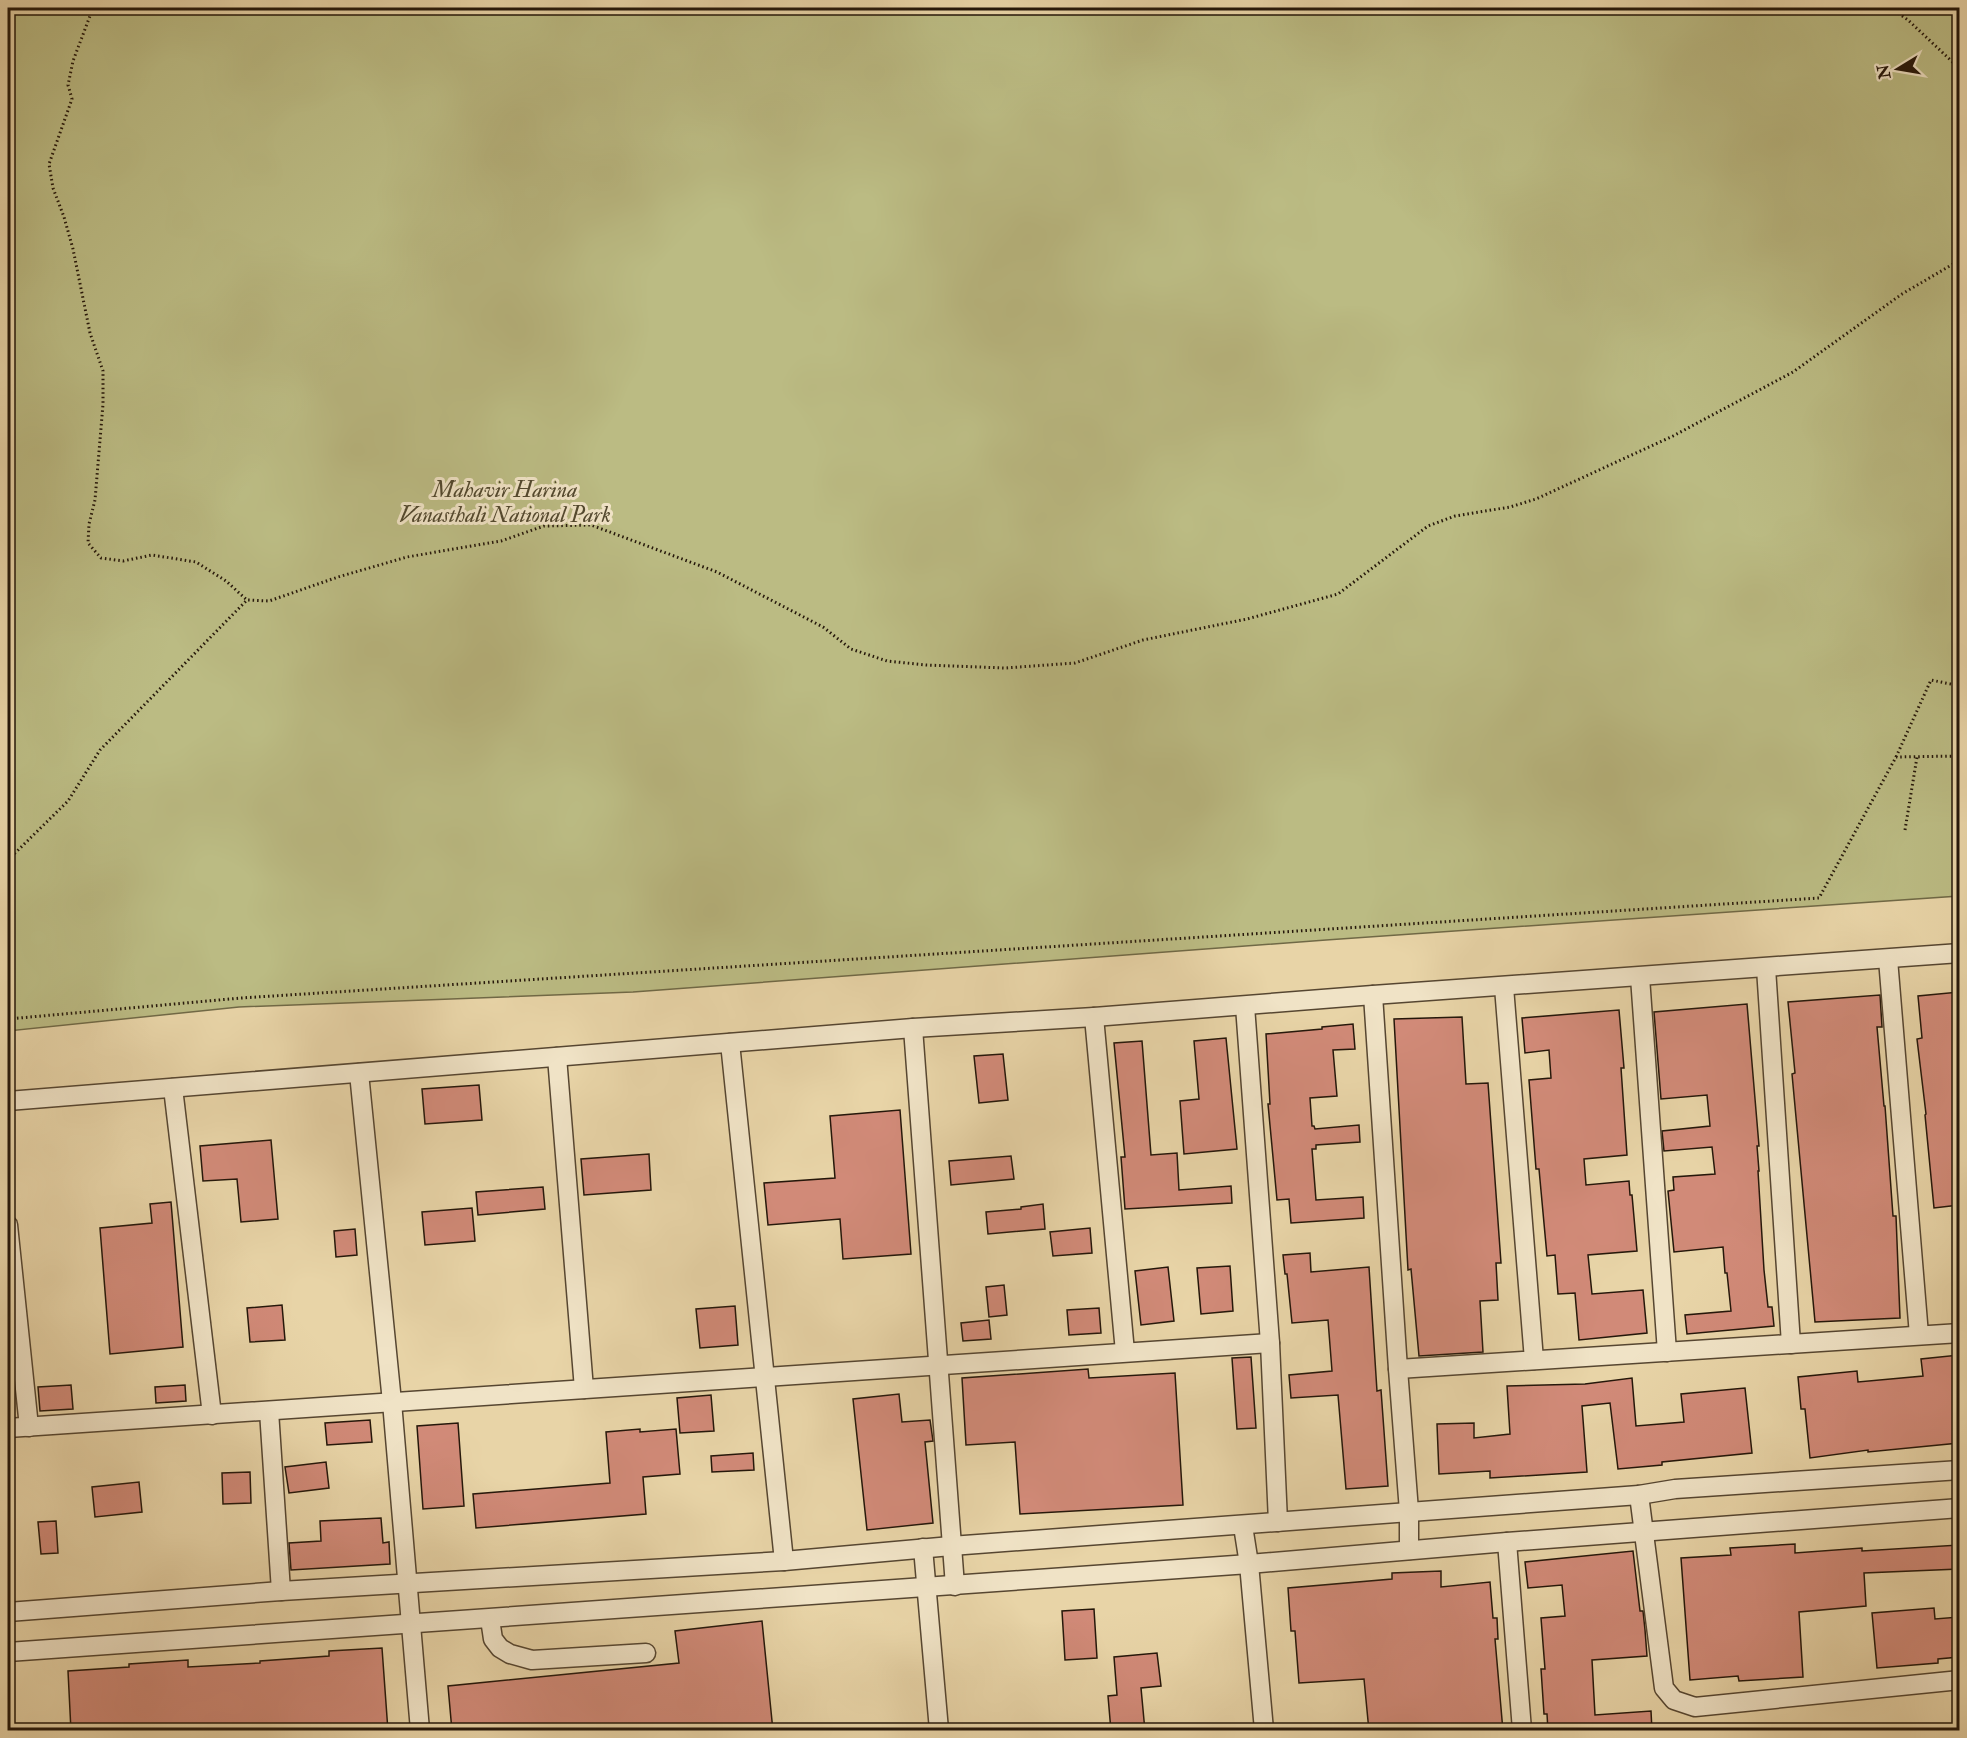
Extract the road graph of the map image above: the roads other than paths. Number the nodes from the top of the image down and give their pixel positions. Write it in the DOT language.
graph roads {
  1 [pos="1959,953"];
  2 [pos="1888,959"];
  3 [pos="1766,968"];
  4 [pos="1640,977"];
  5 [pos="1504,987"];
  6 [pos="1373,995"];
  7 [pos="1245,1006"];
  8 [pos="1094,1017"];
  9 [pos="913,1028"];
  10 [pos="730,1043"];
  11 [pos="556,1057"];
  12 [pos="359,1073"];
  13 [pos="173,1088"];
  14 [pos="8,1101"];
  15 [pos="8,1225"];
  16 [pos="1959,1333"];
  17 [pos="1918,1335"];
  18 [pos="1270,1343"];
  19 [pos="1791,1344"];
  20 [pos="1125,1352"];
  21 [pos="1666,1352"];
  22 [pos="1534,1360"];
  23 [pos="937,1365"];
  24 [pos="1398,1369"];
  25 [pos="764,1377"];
  26 [pos="584,1389"];
  27 [pos="392,1402"];
  28 [pos="269,1411"];
  29 [pos="212,1414"];
  30 [pos="29,1427"];
  31 [pos="8,1428"];
  32 [pos="1959,1470"];
  33 [pos="1639,1495"];
  34 [pos="1959,1509"];
  35 [pos="1409,1511"];
  36 [pos="1278,1522"];
  37 [pos="1243,1526"];
  38 [pos="1644,1532"];
  39 [pos="1507,1542"];
  40 [pos="951,1546"];
  41 [pos="923,1548"];
  42 [pos="1409,1550"];
  43 [pos="784,1561"];
  44 [pos="1249,1564"];
  45 [pos="408,1584"];
  46 [pos="955,1586"];
  47 [pos="926,1588"];
  48 [pos="281,1591"];
  49 [pos="8,1612"];
  50 [pos="490,1619"];
  51 [pos="412,1625"];
  52 [pos="8,1652"];
  53 [pos="646,1653"];
  54 [pos="1959,1680"];
  55 [pos="420,1731"];
  56 [pos="939,1731"];
  57 [pos="1264,1731"];
  58 [pos="1522,1731"];
  1 -- 2 [label="street"];
  2 -- 3 [label="street"];
  2 -- 17 [label="street"];
  3 -- 4 [label="street"];
  3 -- 19 [label="street"];
  4 -- 5 [label="street"];
  4 -- 21 [label="street"];
  5 -- 6 [label="street"];
  5 -- 22 [label="street"];
  6 -- 7 [label="street"];
  6 -- 24 [label="street"];
  7 -- 8 [label="street"];
  7 -- 18 [label="street"];
  8 -- 9 [label="street"];
  8 -- 20 [label="street"];
  9 -- 10 [label="street"];
  9 -- 23 [label="street"];
  10 -- 11 [label="street"];
  10 -- 25 [label="street"];
  11 -- 12 [label="street"];
  11 -- 26 [label="street"];
  12 -- 13 [label="street"];
  12 -- 27 [label="street"];
  13 -- 14 [label="street"];
  13 -- 29 [label="street"];
  15 -- 30 [label="street"];
  16 -- 17 [label="street"];
  17 -- 19 [label="street"];
  18 -- 20 [label="street"];
  18 -- 36 [label="street"];
  19 -- 21 [label="street"];
  20 -- 23 [label="street"];
  21 -- 22 [label="street"];
  22 -- 24 [label="street"];
  23 -- 25 [label="street"];
  23 -- 40 [label="street"];
  24 -- 35 [label="street"];
  25 -- 26 [label="street"];
  25 -- 43 [label="street"];
  26 -- 27 [label="street"];
  27 -- 28 [label="street"];
  27 -- 45 [label="street"];
  28 -- 29 [label="street"];
  28 -- 48 [label="street"];
  29 -- 30 [label="street"];
  30 -- 31 [label="street"];
  32 -- 33 [label="street"];
  33 -- 35 [label="street"];
  33 -- 38 [label="street"];
  34 -- 38 [label="street"];
  35 -- 36 [label="street"];
  35 -- 42 [label="street"];
  36 -- 37 [label="street"];
  37 -- 40 [label="street"];
  37 -- 44 [label="street"];
  38 -- 39 [label="street"];
  38 -- 54 [label="street"];
  39 -- 42 [label="street"];
  39 -- 58 [label="street"];
  40 -- 41 [label="street"];
  40 -- 46 [label="street"];
  41 -- 43 [label="street"];
  41 -- 47 [label="street"];
  42 -- 44 [label="street"];
  43 -- 45 [label="street"];
  44 -- 46 [label="street"];
  44 -- 57 [label="street"];
  45 -- 48 [label="street"];
  45 -- 51 [label="street"];
  46 -- 47 [label="street"];
  47 -- 50 [label="street"];
  47 -- 56 [label="street"];
  48 -- 49 [label="street"];
  50 -- 51 [label="street"];
  50 -- 53 [label="street"];
  51 -- 52 [label="street"];
  51 -- 55 [label="street"];
}
